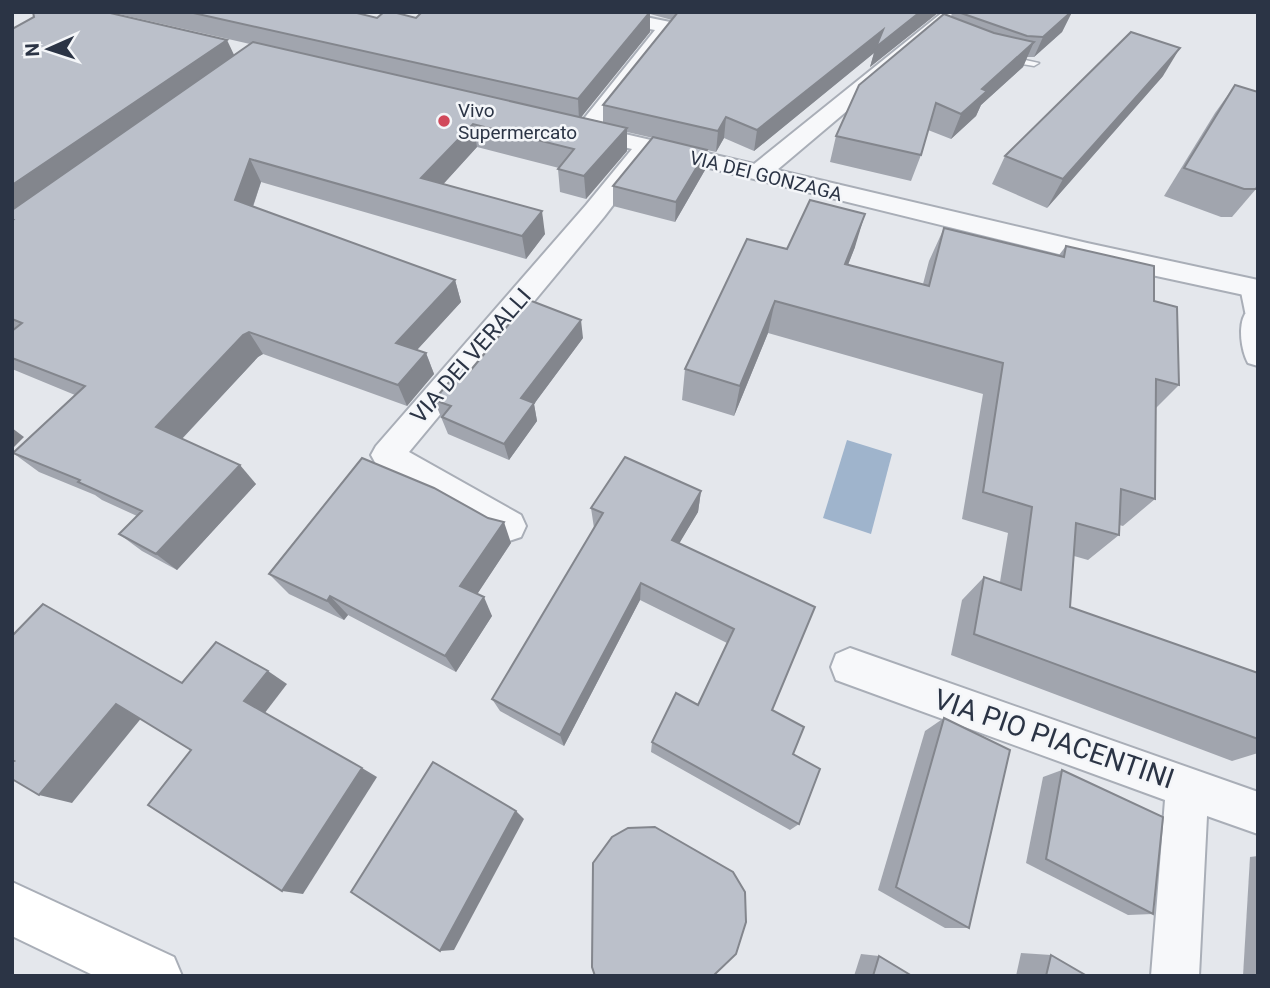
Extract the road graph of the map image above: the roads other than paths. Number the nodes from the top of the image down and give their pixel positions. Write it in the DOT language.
graph roads {
  1 [pos="590,12"];
  2 [pos="955,12"];
  3 [pos="993,54"];
  4 [pos="1034,63"];
  5 [pos="559,125"];
  6 [pos="585,131"];
  7 [pos="646,147"];
  8 [pos="757,174"];
  9 [pos="1254,288"];
  10 [pos="1255,321"];
  11 [pos="1258,355"];
  12 [pos="509,526"];
  13 [pos="850,667"];
  14 [pos="1187,786"];
  15 [pos="1258,813"];
  16 [pos="12,908"];
  17 [pos="155,976"];
  18 [pos="1175,976"];
  1 -- 6 [label="street"];
  2 -- 8 [label="street"];
  3 -- 4 [label="lane"];
  5 -- 6 [label="street, VIA DEI GONZAGA"];
  6 -- 7 [label="street, VIA DEI GONZAGA"];
  7 -- 8 [label="street, VIA DEI GONZAGA"];
  7 -- 12 [label="street, VIA DEI VERALLI"];
  8 -- 9 [label="street, VIA DEI GONZAGA"];
  9 -- 10 [label="street"];
  10 -- 11 [label="street"];
  13 -- 14 [label="street, VIA PIO PIACENTINI"];
  14 -- 15 [label="street, VIA PIO PIACENTINI"];
  14 -- 18 [label="street"];
  16 -- 17 [label="main road"];
}
